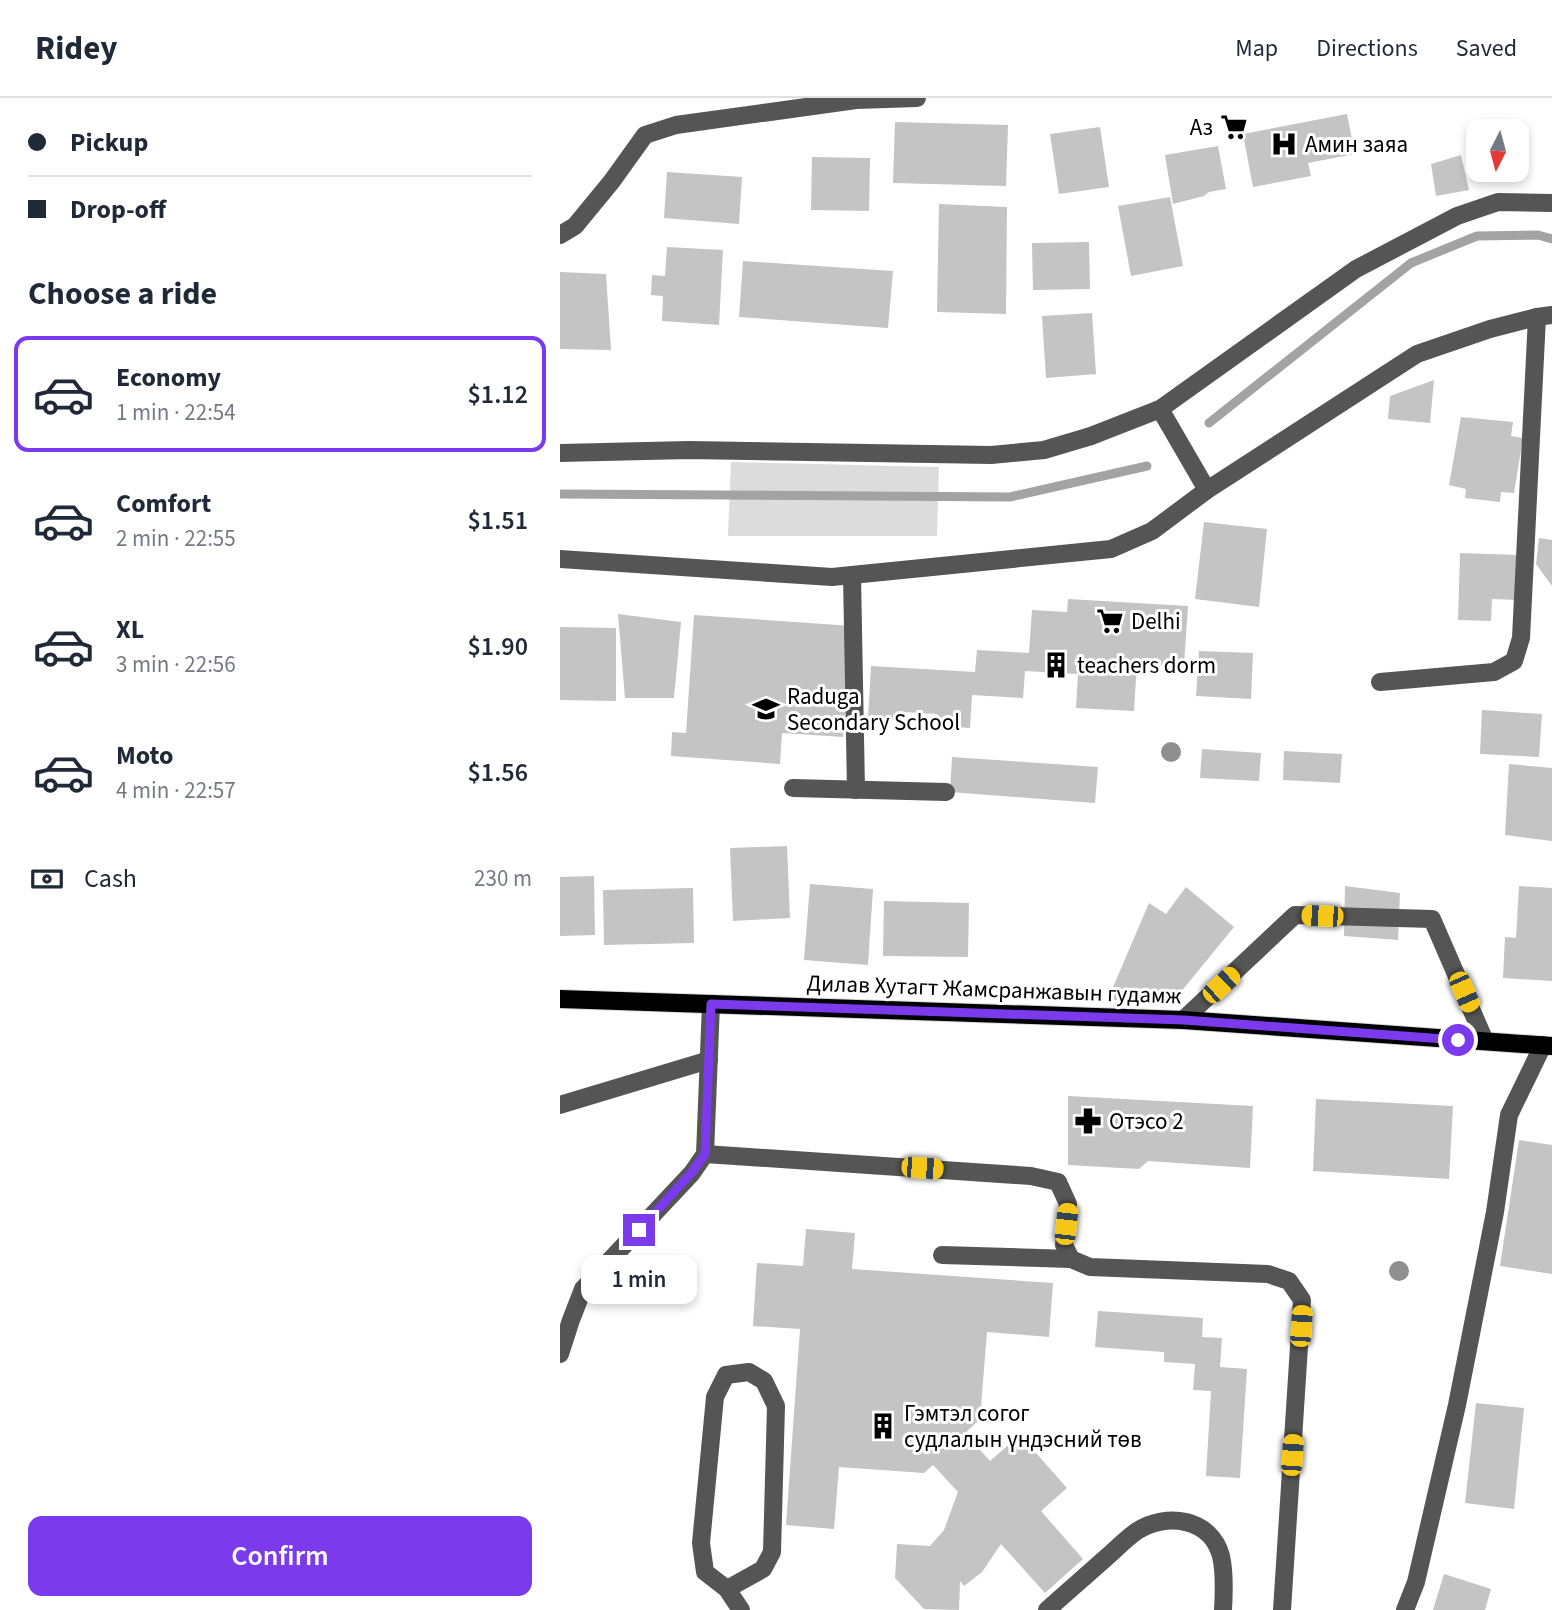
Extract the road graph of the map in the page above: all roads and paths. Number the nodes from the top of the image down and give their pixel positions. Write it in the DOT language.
graph roads {
  1 [pos="917,98"];
  2 [pos="1552,203"];
  3 [pos="560,235"];
  4 [pos="1544,316"];
  5 [pos="1160,409"];
  6 [pos="560,453"];
  7 [pos="1207,490"];
  8 [pos="560,559"];
  9 [pos="852,575"];
  10 [pos="1380,682"];
  11 [pos="793,789"];
  12 [pos="856,790"];
  13 [pos="946,792"];
  14 [pos="560,999"];
  15 [pos="711,1004"];
  16 [pos="1184,1020"];
  17 [pos="1485,1041"];
  18 [pos="1547,1046"];
  19 [pos="709,1060"];
  20 [pos="560,1105"];
  21 [pos="705,1154"];
  22 [pos="942,1255"];
  23 [pos="1071,1259"];
  24 [pos="560,1354"];
  25 [pos="727,1589"];
  26 [pos="741,1610"];
  27 [pos="1047,1610"];
  28 [pos="1223,1610"];
  29 [pos="1282,1610"];
  30 [pos="1405,1610"];
  1 -- 3 [label="street"];
  2 -- 5 [label="street"];
  4 -- 7 [label="street"];
  4 -- 10 [label="street"];
  5 -- 6 [label="street"];
  5 -- 7 [label="street"];
  7 -- 9 [label="street"];
  8 -- 9 [label="street"];
  9 -- 12 [label="street"];
  11 -- 12 [label="street"];
  12 -- 13 [label="street"];
  14 -- 15 [label="main road, Дилав Хутагт Жамсранжавын гудамж"];
  15 -- 16 [label="main road, Дилав Хутагт Жамсранжавын гудамж"];
  15 -- 19 [label="street"];
  16 -- 17 [label="main road, Дилав Хутагт Жамсранжавын гудамж"];
  16 -- 17 [label="street"];
  17 -- 18 [label="main road, Дилав Хутагт Жамсранжавын гудамж"];
  18 -- 30 [label="street"];
  19 -- 20 [label="street"];
  19 -- 21 [label="street"];
  21 -- 23 [label="street"];
  21 -- 24 [label="street"];
  22 -- 23 [label="street"];
  23 -- 29 [label="street"];
  25 -- 25 [label="street"];
  25 -- 26 [label="street"];
  27 -- 28 [label="street"];
}
